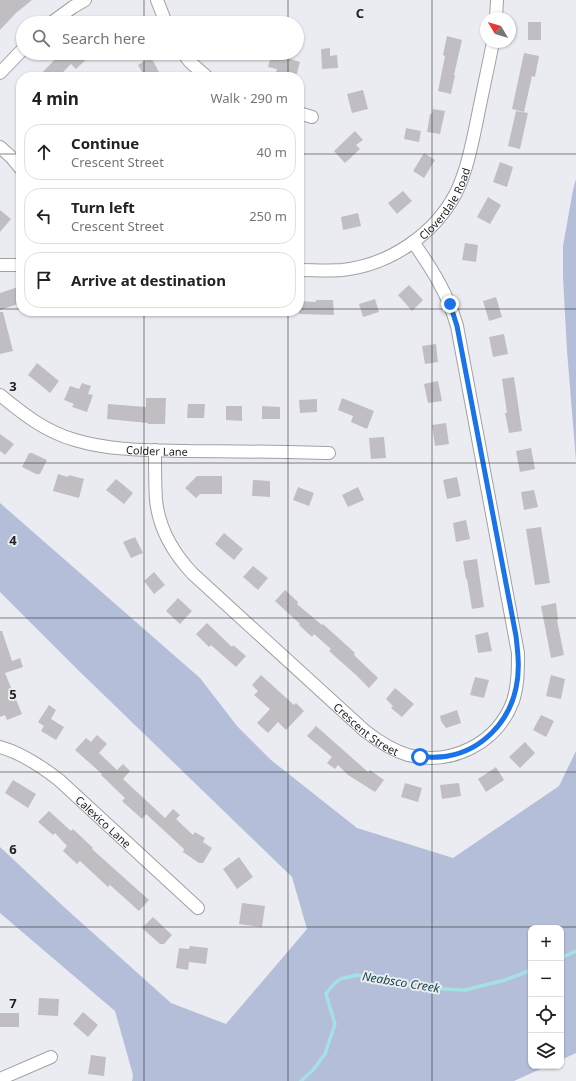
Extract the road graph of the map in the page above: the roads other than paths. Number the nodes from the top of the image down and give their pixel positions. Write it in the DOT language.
graph roads {
  1 [pos="85,0"];
  2 [pos="157,0"];
  3 [pos="497,0"];
  4 [pos="496,12"];
  5 [pos="61,16"];
  6 [pos="163,16"];
  7 [pos="492,48"];
  8 [pos="16,56"];
  9 [pos="188,60"];
  10 [pos="201,72"];
  11 [pos="0,73"];
  12 [pos="304,115"];
  13 [pos="312,117"];
  14 [pos="0,147"];
  15 [pos="16,163"];
  16 [pos="413,242"];
  17 [pos="0,265"];
  18 [pos="16,265"];
  19 [pos="304,270"];
  20 [pos="0,395"];
  21 [pos="155,450"];
  22 [pos="329,453"];
  23 [pos="0,747"];
  24 [pos="198,908"];
  25 [pos="51,1057"];
  26 [pos="0,1080"];
  1 -- 5 [label="street"];
  2 -- 6 [label="street"];
  3 -- 4 [label="street"];
  7 -- 16 [label="street, Cloverdale Road"];
  8 -- 11 [label="street"];
  9 -- 10 [label="street"];
  12 -- 13 [label="street"];
  14 -- 15 [label="street"];
  16 -- 19 [label="street, Cloverdale Road"];
  16 -- 21 [label="street, Crescent Street"];
  17 -- 18 [label="street"];
  20 -- 21 [label="street, Colder Lane"];
  21 -- 22 [label="street, Colder Lane"];
  23 -- 24 [label="street, Calexico Lane"];
  25 -- 26 [label="street"];
}
